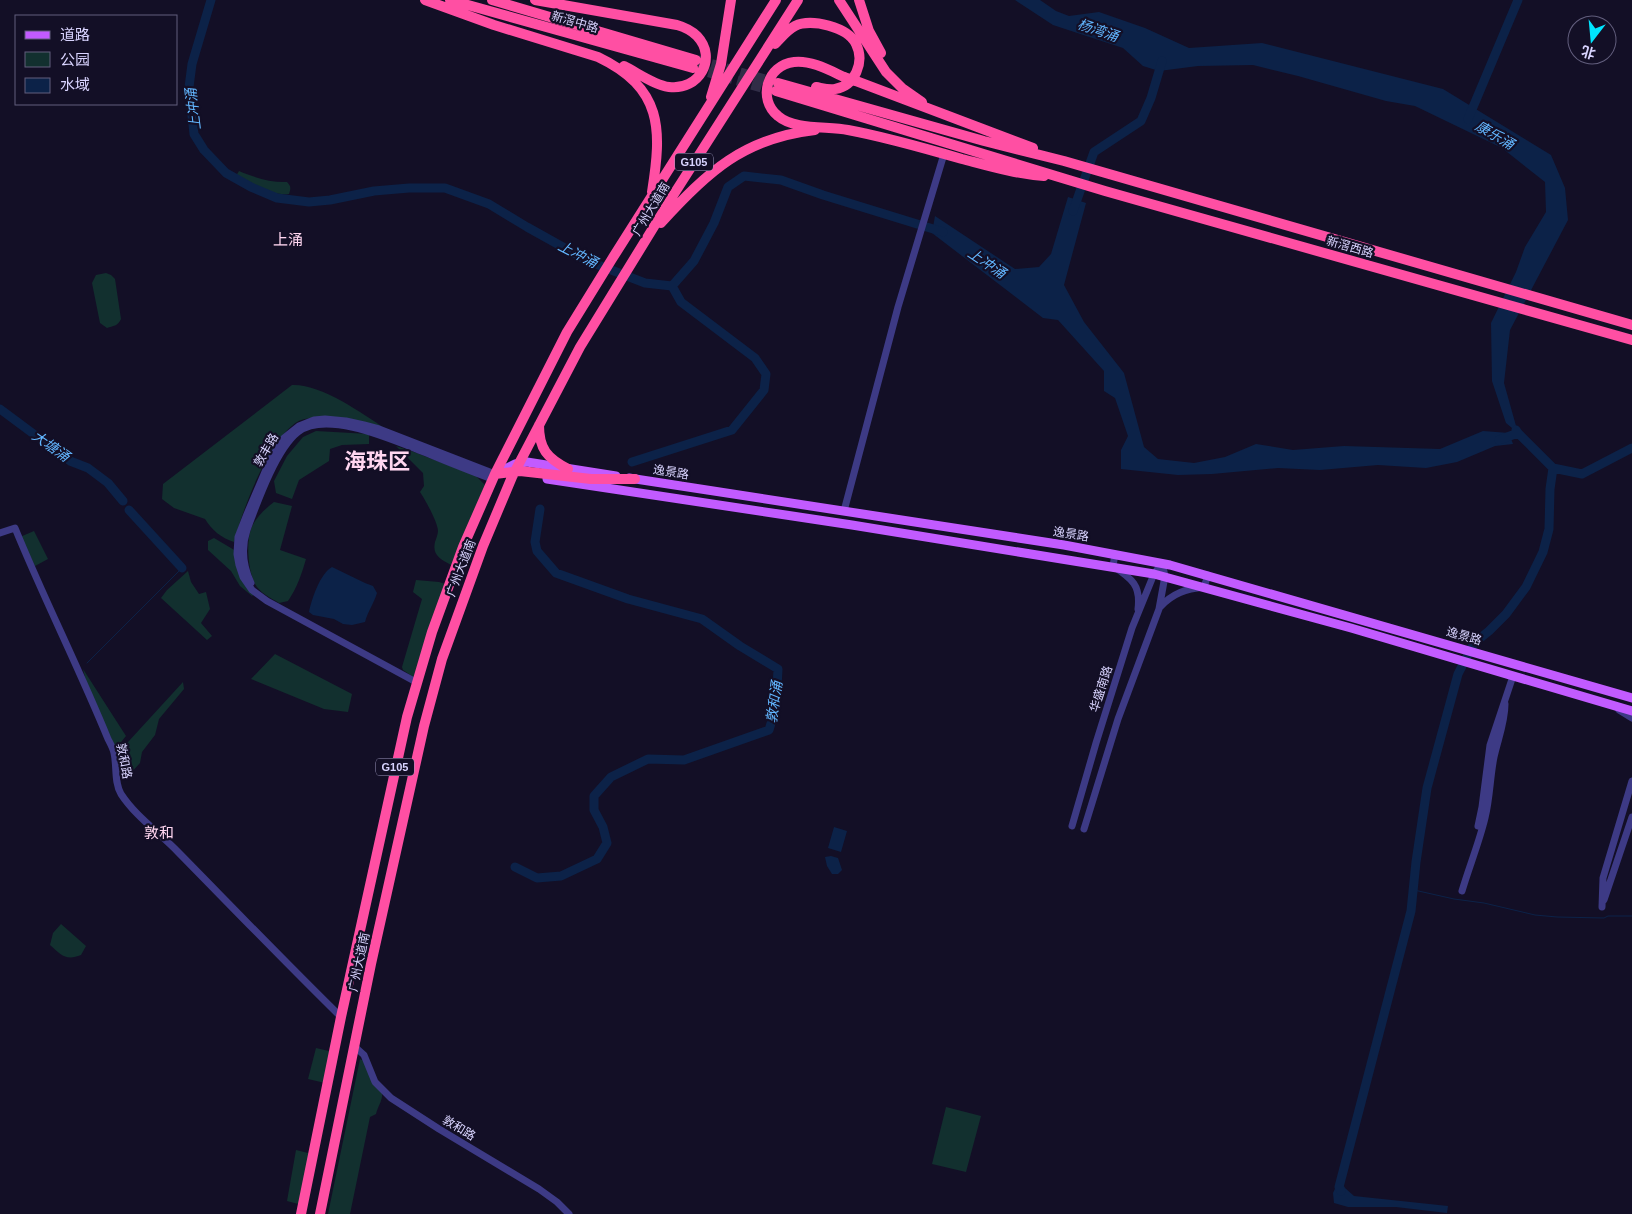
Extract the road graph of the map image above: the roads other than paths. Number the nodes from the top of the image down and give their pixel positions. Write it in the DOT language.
graph roads {
  1 [pos="425,0"];
  2 [pos="450,0"];
  3 [pos="492,0"];
  4 [pos="507,0"];
  5 [pos="535,0"];
  6 [pos="731,0"];
  7 [pos="776,0"];
  8 [pos="798,0"];
  9 [pos="839,0"];
  10 [pos="859,0"];
  11 [pos="585,52"];
  12 [pos="760,59"];
  13 [pos="695,60"];
  14 [pos="778,84"];
  15 [pos="705,114"];
  16 [pos="970,124"];
  17 [pos="856,131"];
  18 [pos="944,154"];
  19 [pos="1064,161"];
  20 [pos="1062,177"];
  21 [pos="651,197"];
  22 [pos="645,242"];
  23 [pos="1632,325"];
  24 [pos="1632,340"];
  25 [pos="539,425"];
  26 [pos="505,455"];
  27 [pos="512,470"];
  28 [pos="568,473"];
  29 [pos="495,477"];
  30 [pos="635,479"];
  31 [pos="500,503"];
  32 [pos="844,512"];
  33 [pos="472,524"];
  34 [pos="489,531"];
  35 [pos="0,533"];
  36 [pos="1115,554"];
  37 [pos="1162,563"];
  38 [pos="1113,566"];
  39 [pos="1154,574"];
  40 [pos="1208,575"];
  41 [pos="1165,576"];
  42 [pos="1204,587"];
  43 [pos="1158,609"];
  44 [pos="1137,614"];
  45 [pos="1513,676"];
  46 [pos="416,682"];
  47 [pos="1609,691"];
  48 [pos="1632,698"];
  49 [pos="1606,703"];
  50 [pos="1632,711"];
  51 [pos="1632,718"];
  52 [pos="1632,781"];
  53 [pos="1632,817"];
  54 [pos="1072,826"];
  55 [pos="1084,828"];
  56 [pos="1462,892"];
  57 [pos="341,1017"];
  58 [pos="354,1046"];
  59 [pos="301,1214"];
  60 [pos="320,1214"];
  61 [pos="569,1214"];
  1 -- 11 [label="highway"];
  2 -- 13 [label="highway, 新滘中路"];
  3 -- 13 [label="highway, 新滘中路"];
  4 -- 13 [label="highway"];
  5 -- 11 [label="highway"];
  6 -- 15 [label="highway"];
  7 -- 15 [label="highway, 广州大道南 / G105"];
  8 -- 12 [label="highway, 广州大道南 / G105"];
  9 -- 16 [label="highway"];
  10 -- 16 [label="highway"];
  11 -- 21 [label="highway"];
  12 -- 14 [label="highway"];
  12 -- 22 [label="highway, 广州大道南 / G105"];
  14 -- 19 [label="highway"];
  14 -- 20 [label="highway"];
  15 -- 21 [label="highway, 广州大道南 / G105"];
  16 -- 17 [label="highway, bridge"];
  16 -- 19 [label="highway"];
  17 -- 18 [label="highway"];
  17 -- 22 [label="highway"];
  18 -- 20 [label="highway"];
  18 -- 32 [label="street"];
  19 -- 23 [label="highway, 新滘西路"];
  20 -- 24 [label="highway, 新滘西路"];
  21 -- 26 [label="highway, 广州大道南 / G105"];
  22 -- 25 [label="highway, 广州大道南 / G105"];
  25 -- 27 [label="highway, 广州大道南 / G105"];
  25 -- 28 [label="highway"];
  26 -- 27 [label="highway"];
  26 -- 29 [label="highway, 广州大道南 / G105"];
  27 -- 28 [label="highway"];
  27 -- 29 [label="highway"];
  27 -- 31 [label="highway, 广州大道南 / G105"];
  27 -- 38 [label="main road, 逸景路"];
  28 -- 30 [label="highway"];
  28 -- 30 [label="main road, 逸景路"];
  29 -- 31 [label="highway"];
  29 -- 33 [label="highway, 广州大道南 / G105"];
  29 -- 46 [label="street, 敦丰路"];
  30 -- 32 [label="main road, 逸景路"];
  31 -- 34 [label="highway, 广州大道南 / G105"];
  32 -- 36 [label="main road, 逸景路"];
  33 -- 34 [label="highway"];
  33 -- 46 [label="highway, 广州大道南 / G105"];
  34 -- 58 [label="highway, 广州大道南 / G105"];
  35 -- 57 [label="street, 敦和路"];
  36 -- 37 [label="main road, 逸景路"];
  36 -- 38 [label="street"];
  37 -- 39 [label="street, 华盛南路"];
  37 -- 40 [label="main road, 逸景路"];
  37 -- 41 [label="street"];
  38 -- 39 [label="main road, 逸景路"];
  38 -- 44 [label="street"];
  39 -- 41 [label="main road, 逸景路"];
  39 -- 44 [label="street, 华盛南路"];
  40 -- 42 [label="street"];
  40 -- 47 [label="main road, 逸景路"];
  41 -- 42 [label="main road, 逸景路"];
  41 -- 43 [label="street"];
  42 -- 43 [label="street"];
  42 -- 45 [label="main road, 逸景路"];
  43 -- 55 [label="street"];
  44 -- 54 [label="street, 华盛南路"];
  45 -- 49 [label="main road, 逸景路"];
  45 -- 56 [label="street"];
  46 -- 57 [label="highway, 广州大道南 / G105"];
  47 -- 48 [label="main road, 逸景路"];
  47 -- 49 [label="street"];
  49 -- 50 [label="main road, 逸景路"];
  49 -- 51 [label="street"];
  52 -- 53 [label="street"];
  57 -- 59 [label="highway, 广州大道南 / G105"];
  58 -- 60 [label="highway, 广州大道南 / G105"];
  58 -- 61 [label="street, 敦和路"];
}
